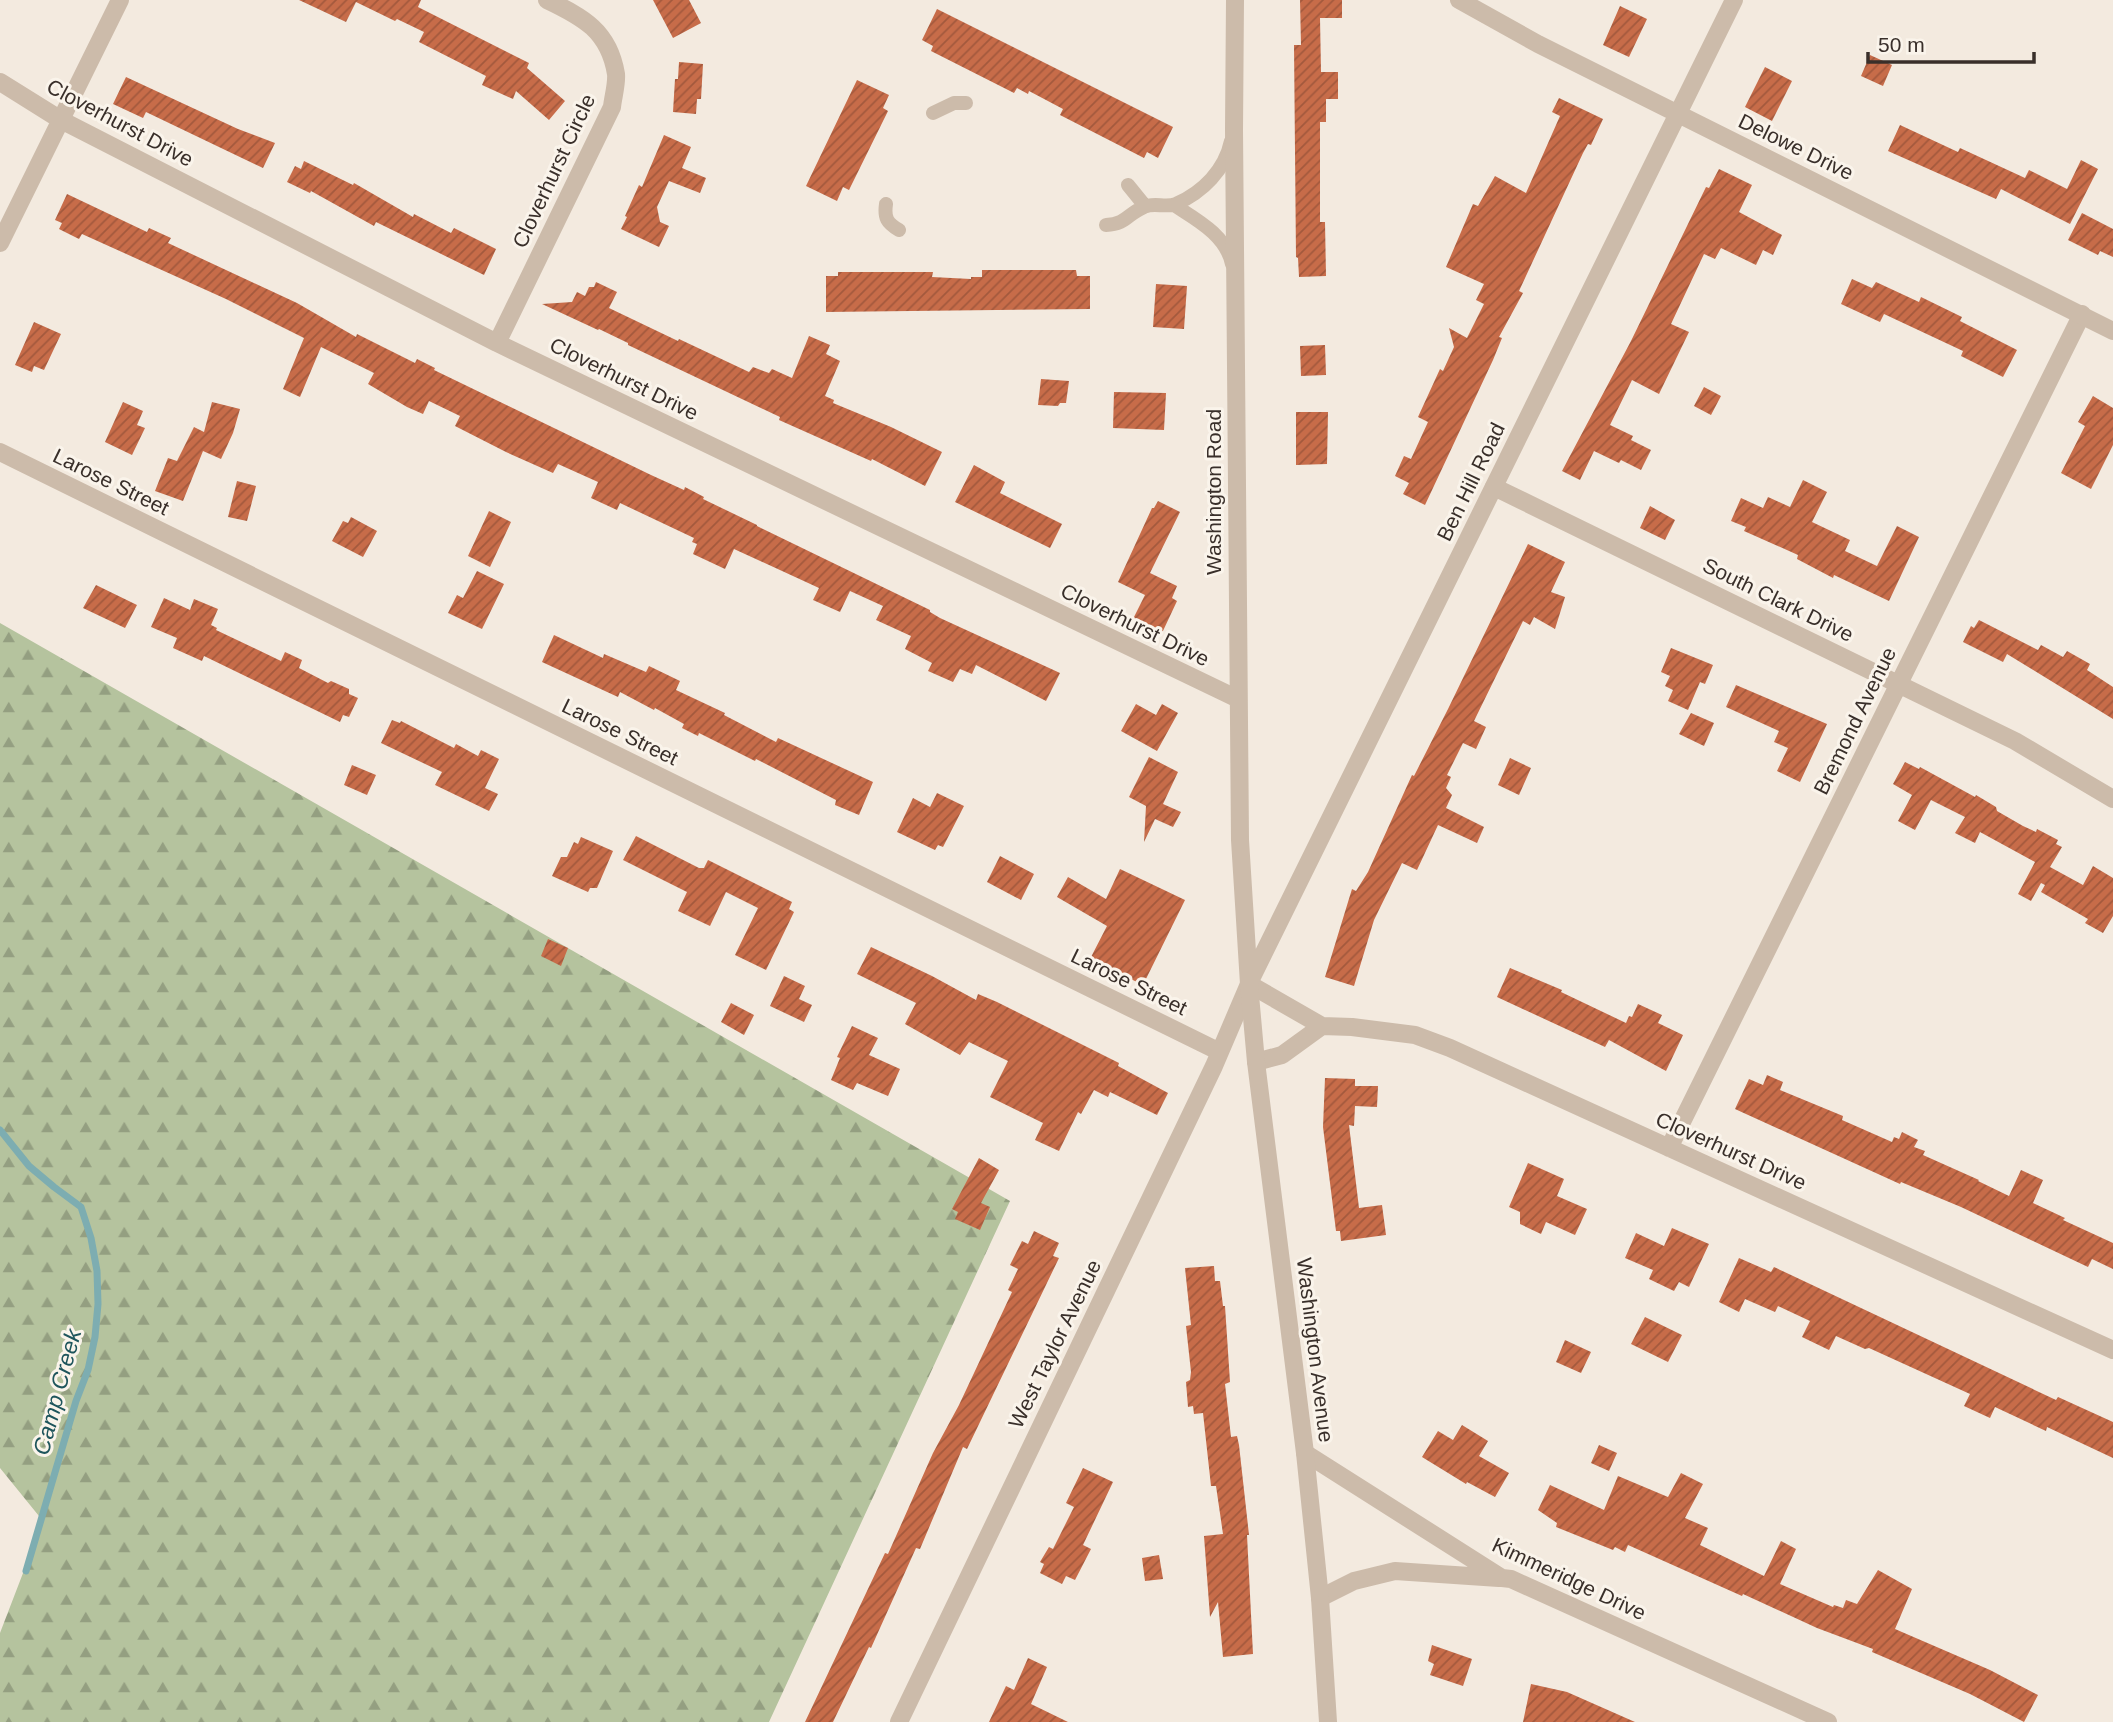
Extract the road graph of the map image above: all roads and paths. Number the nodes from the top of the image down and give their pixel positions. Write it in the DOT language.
graph roads {
  1 [pos="120,0"];
  2 [pos="547,0"];
  3 [pos="1235,0"];
  4 [pos="1460,0"];
  5 [pos="1734,0"];
  6 [pos="0,82"];
  7 [pos="966,103"];
  8 [pos="933,113"];
  9 [pos="1678,113"];
  10 [pos="61,120"];
  11 [pos="1234,130"];
  12 [pos="1128,185"];
  13 [pos="886,204"];
  14 [pos="1174,205"];
  15 [pos="1145,206"];
  16 [pos="1106,225"];
  17 [pos="899,230"];
  18 [pos="0,243"];
  19 [pos="1235,277"];
  20 [pos="2082,314"];
  21 [pos="2113,331"];
  22 [pos="497,343"];
  23 [pos="0,452"];
  24 [pos="1494,487"];
  25 [pos="1899,684"];
  26 [pos="1238,699"];
  27 [pos="2113,799"];
  28 [pos="1249,984"];
  29 [pos="1322,1026"];
  30 [pos="1220,1052"];
  31 [pos="1256,1062"];
  32 [pos="1669,1148"];
  33 [pos="2113,1350"];
  34 [pos="1305,1453"];
  35 [pos="1502,1578"];
  36 [pos="1320,1598"];
  37 [pos="899,1722"];
  38 [pos="1328,1722"];
  39 [pos="1828,1722"];
  1 -- 10 [label="street"];
  2 -- 22 [label="street, Cloverhurst Circle"];
  3 -- 11 [label="street, Washington Road"];
  4 -- 9 [label="street, Delowe Drive"];
  5 -- 9 [label="street, Ben Hill Road"];
  6 -- 10 [label="street, Cloverhurst Drive"];
  7 -- 8 [label="lane"];
  9 -- 20 [label="street, Delowe Drive"];
  9 -- 24 [label="street, Ben Hill Road"];
  10 -- 18 [label="street"];
  10 -- 22 [label="street, Cloverhurst Drive"];
  11 -- 14 [label="lane"];
  11 -- 19 [label="street, Washington Road"];
  12 -- 15 [label="lane"];
  13 -- 17 [label="lane"];
  14 -- 15 [label="lane"];
  14 -- 19 [label="lane"];
  15 -- 16 [label="lane"];
  19 -- 26 [label="street, Washington Road"];
  20 -- 21 [label="street, Delowe Drive"];
  20 -- 25 [label="street, Bremond Avenue"];
  22 -- 26 [label="street, Cloverhurst Drive"];
  23 -- 30 [label="street, Larose Street"];
  24 -- 25 [label="street, South Clark Drive"];
  24 -- 28 [label="street, Ben Hill Road"];
  25 -- 27 [label="street, South Clark Drive"];
  25 -- 32 [label="street, Bremond Avenue"];
  26 -- 28 [label="street, Washington Road"];
  28 -- 29 [label="street, Cloverhurst Drive"];
  28 -- 30 [label="street, West Taylor Avenue"];
  28 -- 31 [label="street, Washington Avenue"];
  29 -- 31 [label="street"];
  29 -- 32 [label="street, Cloverhurst Drive"];
  30 -- 37 [label="street, West Taylor Avenue"];
  31 -- 34 [label="street, Washington Avenue"];
  32 -- 33 [label="street, Cloverhurst Drive"];
  34 -- 35 [label="street, Kimmeridge Drive"];
  34 -- 36 [label="street, Washington Avenue"];
  35 -- 36 [label="street"];
  35 -- 39 [label="street, Kimmeridge Drive"];
  36 -- 38 [label="street, Washington Avenue"];
}
